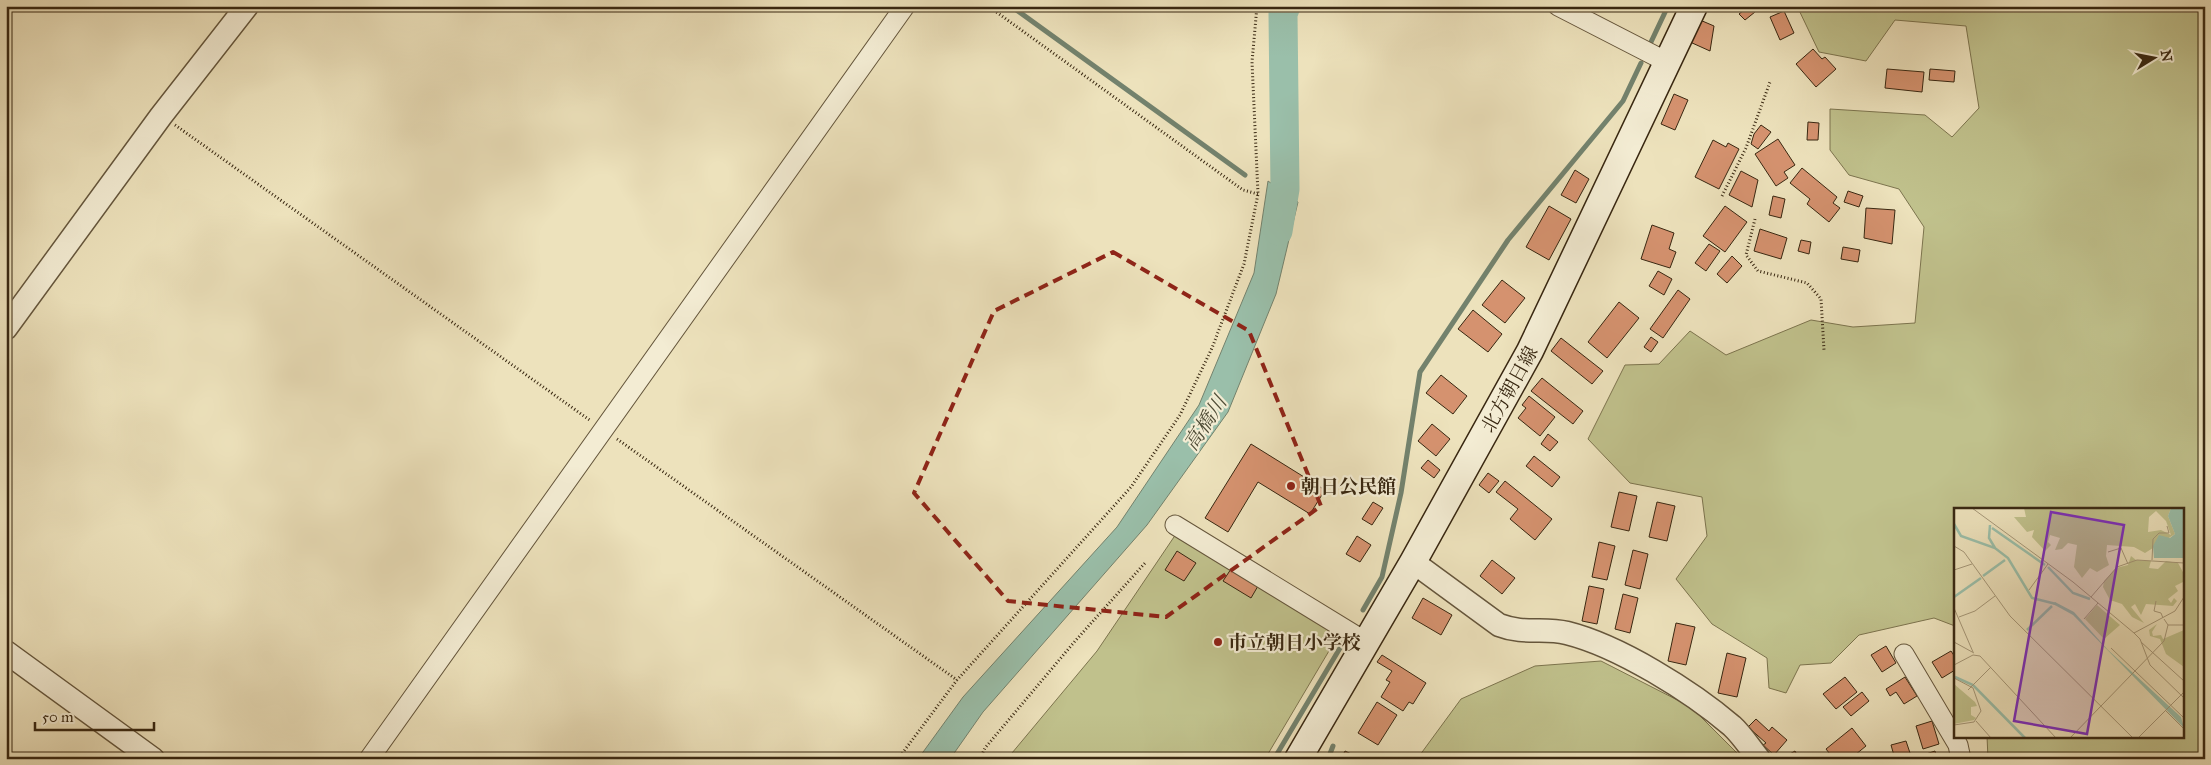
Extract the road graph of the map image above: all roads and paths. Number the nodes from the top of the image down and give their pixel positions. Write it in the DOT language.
graph roads {
  1 [pos="246,6"];
  2 [pos="905,6"];
  3 [pos="988,6"];
  4 [pos="1257,6"];
  5 [pos="1558,6"];
  6 [pos="1694,6"];
  7 [pos="1667,62"];
  8 [pos="1770,82"];
  9 [pos="161,116"];
  10 [pos="1258,194"];
  11 [pos="1722,196"];
  12 [pos="1755,219"];
  13 [pos="6,328"];
  14 [pos="1824,350"];
  15 [pos="603,430"];
  16 [pos="1175,525"];
  17 [pos="1413,562"];
  18 [pos="1145,563"];
  19 [pos="1366,642"];
  20 [pos="6,652"];
  21 [pos="1904,654"];
  22 [pos="958,680"];
  23 [pos="154,759"];
  24 [pos="370,759"];
  25 [pos="898,759"];
  26 [pos="980,759"];
  27 [pos="1298,759"];
  28 [pos="1759,759"];
  29 [pos="1961,759"];
  1 -- 9 [label="street"];
  2 -- 15 [label="street"];
  3 -- 10 [label="path"];
  4 -- 10 [label="path"];
  5 -- 7 [label="street"];
  6 -- 7 [label="main road, 北方朝日線"];
  7 -- 17 [label="main road, 北方朝日線"];
  8 -- 11 [label="path"];
  9 -- 13 [label="street"];
  9 -- 15 [label="path"];
  10 -- 22 [label="path"];
  12 -- 14 [label="path"];
  15 -- 22 [label="path"];
  15 -- 24 [label="street"];
  16 -- 19 [label="street"];
  17 -- 19 [label="main road, 北方朝日線"];
  17 -- 28 [label="street"];
  18 -- 26 [label="path"];
  19 -- 27 [label="main road, 北方朝日線"];
  20 -- 23 [label="street"];
  21 -- 29 [label="street"];
  22 -- 25 [label="path"];
}
